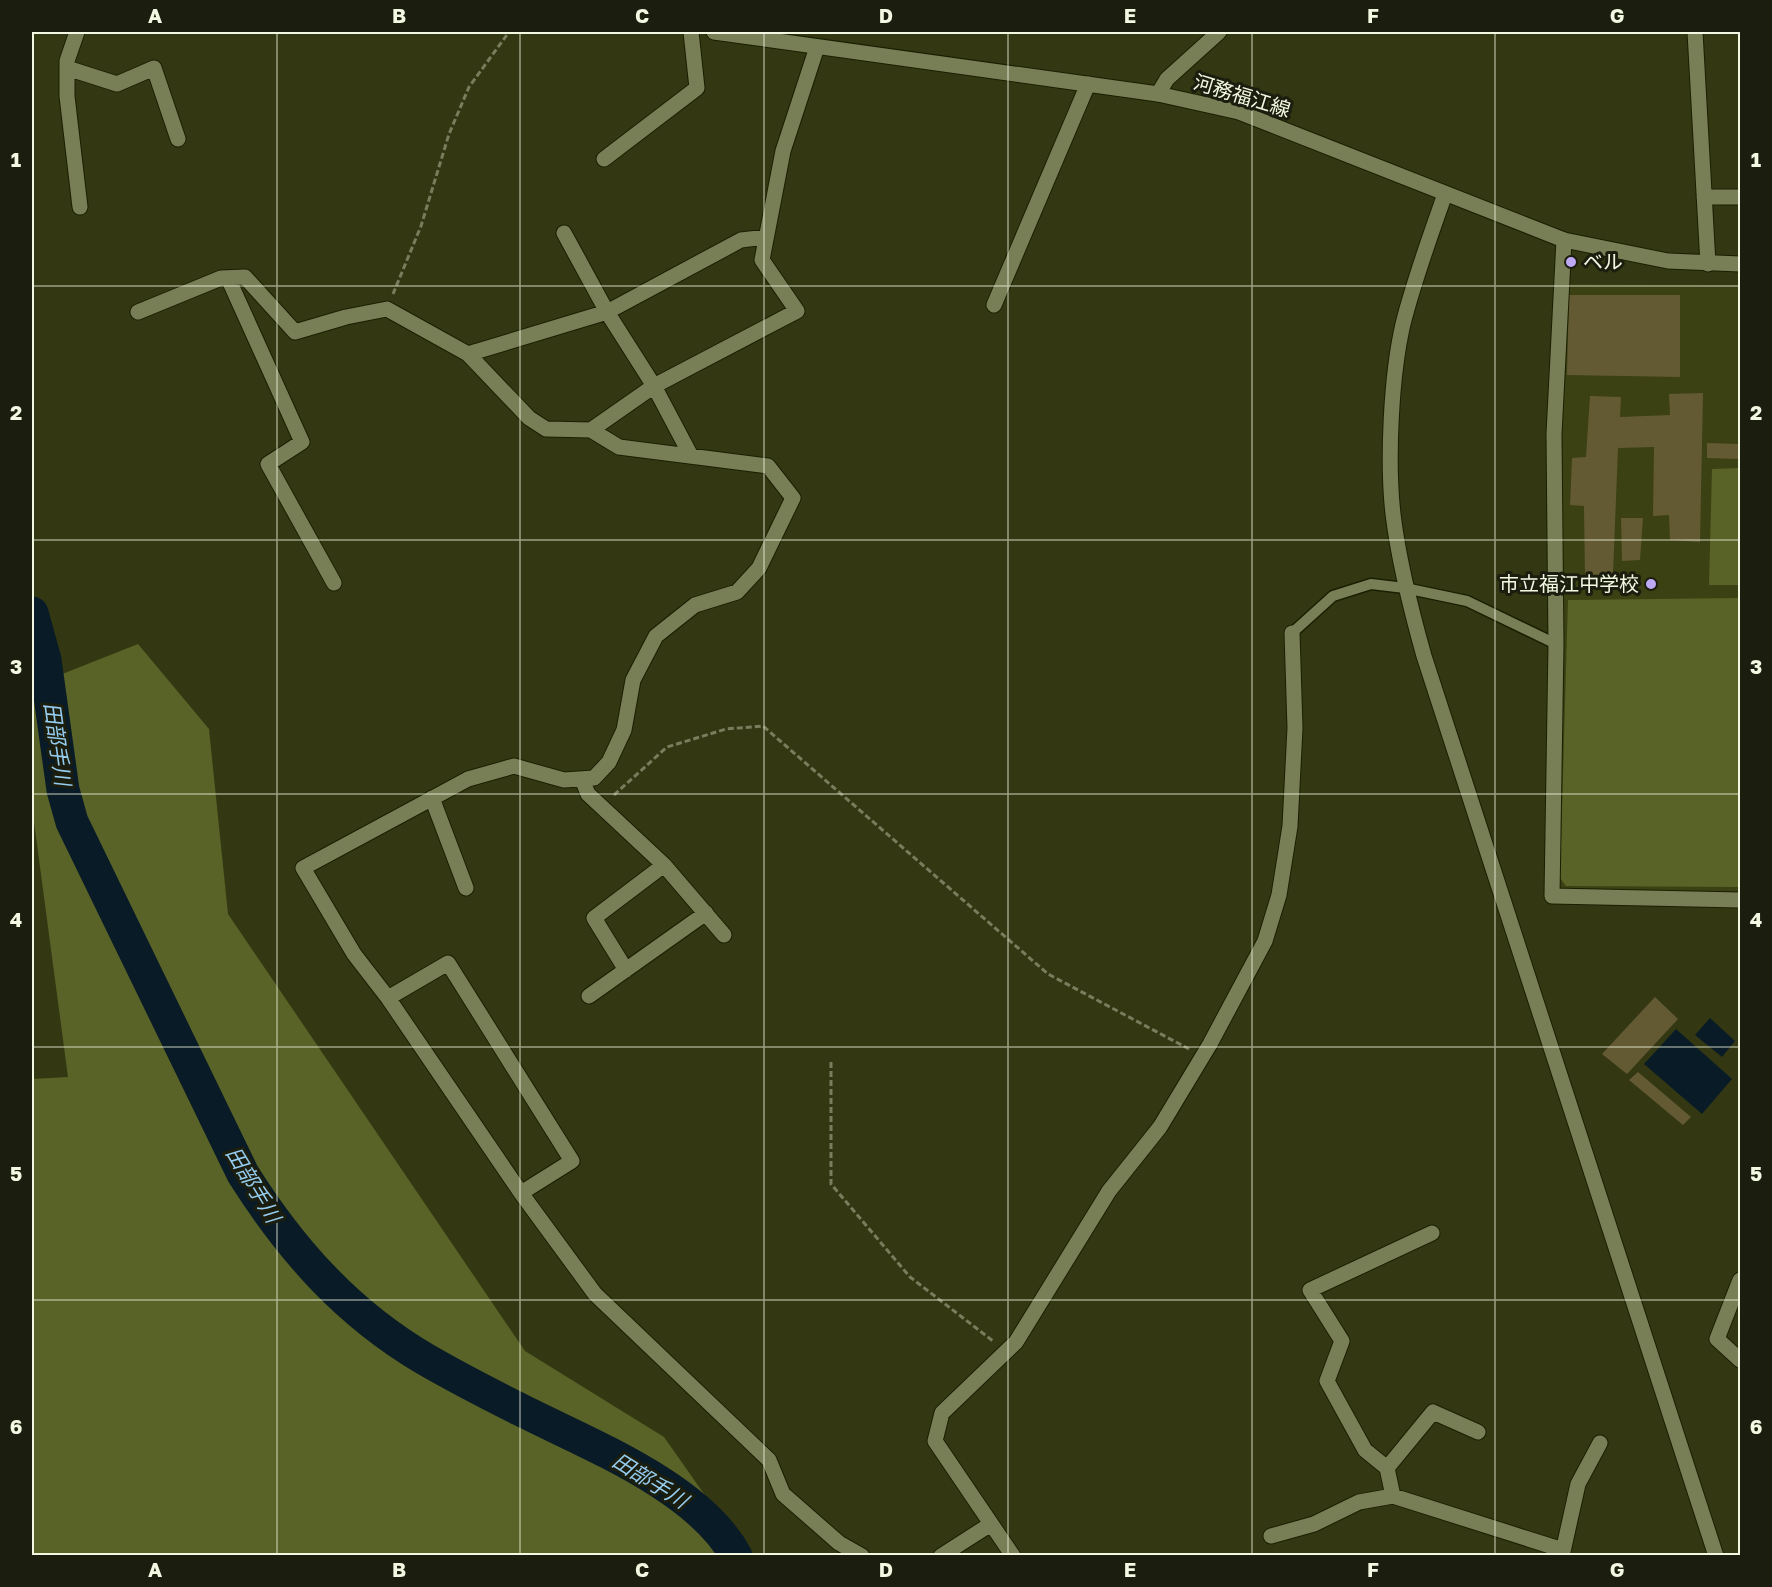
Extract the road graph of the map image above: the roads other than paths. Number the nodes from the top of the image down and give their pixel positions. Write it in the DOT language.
graph roads {
  1 [pos="77,32"];
  2 [pos="691,32"];
  3 [pos="714,32"];
  4 [pos="1219,32"];
  5 [pos="1695,32"];
  6 [pos="817,46"];
  7 [pos="67,68"];
  8 [pos="1088,84"];
  9 [pos="1158,94"];
  10 [pos="178,139"];
  11 [pos="604,159"];
  12 [pos="1445,194"];
  13 [pos="1704,197"];
  14 [pos="1740,197"];
  15 [pos="80,207"];
  16 [pos="564,233"];
  17 [pos="766,237"];
  18 [pos="1564,240"];
  19 [pos="1708,264"];
  20 [pos="1740,264"];
  21 [pos="228,278"];
  22 [pos="994,305"];
  23 [pos="138,312"];
  24 [pos="608,312"];
  25 [pos="468,354"];
  26 [pos="654,386"];
  27 [pos="591,430"];
  28 [pos="690,454"];
  29 [pos="334,583"];
  30 [pos="1406,588"];
  31 [pos="1292,633"];
  32 [pos="1556,644"];
  33 [pos="582,779"];
  34 [pos="432,798"];
  35 [pos="664,865"];
  36 [pos="466,888"];
  37 [pos="1740,900"];
  38 [pos="706,913"];
  39 [pos="724,935"];
  40 [pos="626,970"];
  41 [pos="589,996"];
  42 [pos="388,998"];
  43 [pos="521,1193"];
  44 [pos="1432,1233"];
  45 [pos="1740,1280"];
  46 [pos="1740,1360"];
  47 [pos="1478,1432"];
  48 [pos="1600,1443"];
  49 [pos="1387,1468"];
  50 [pos="1393,1496"];
  51 [pos="991,1524"];
  52 [pos="1271,1536"];
  53 [pos="1563,1553"];
  54 [pos="862,1556"];
  55 [pos="941,1556"];
  56 [pos="1013,1556"];
  57 [pos="1716,1556"];
  1 -- 7 [label="street"];
  2 -- 11 [label="street"];
  3 -- 6 [label="street, 河務福江線"];
  4 -- 9 [label="street"];
  5 -- 13 [label="street"];
  6 -- 8 [label="street, 河務福江線"];
  6 -- 17 [label="street"];
  7 -- 10 [label="street"];
  7 -- 15 [label="street"];
  8 -- 9 [label="street, 河務福江線"];
  8 -- 22 [label="street"];
  9 -- 12 [label="street, 河務福江線"];
  12 -- 18 [label="street, 河務福江線"];
  12 -- 30 [label="street"];
  13 -- 14 [label="street"];
  13 -- 19 [label="street"];
  16 -- 24 [label="street"];
  17 -- 24 [label="street"];
  17 -- 26 [label="street"];
  18 -- 19 [label="street, 河務福江線"];
  18 -- 32 [label="street"];
  19 -- 20 [label="street, 河務福江線"];
  21 -- 23 [label="street"];
  21 -- 25 [label="street"];
  21 -- 29 [label="street"];
  24 -- 25 [label="street"];
  24 -- 26 [label="street"];
  25 -- 27 [label="street"];
  26 -- 27 [label="street"];
  26 -- 28 [label="street"];
  27 -- 28 [label="street"];
  28 -- 33 [label="street"];
  30 -- 31 [label="lane"];
  30 -- 32 [label="lane"];
  30 -- 57 [label="street"];
  31 -- 51 [label="street"];
  32 -- 37 [label="street"];
  33 -- 34 [label="street"];
  33 -- 35 [label="street"];
  34 -- 36 [label="street"];
  34 -- 42 [label="street"];
  35 -- 38 [label="street"];
  35 -- 40 [label="street"];
  38 -- 39 [label="street"];
  38 -- 40 [label="street"];
  40 -- 41 [label="street"];
  42 -- 43 [label="street"];
  42 -- 43 [label="street"];
  43 -- 54 [label="street"];
  44 -- 49 [label="street"];
  45 -- 46 [label="street"];
  47 -- 49 [label="street"];
  48 -- 53 [label="street"];
  49 -- 50 [label="street"];
  50 -- 52 [label="street"];
  50 -- 53 [label="street"];
  51 -- 55 [label="street"];
  51 -- 56 [label="street"];
}
